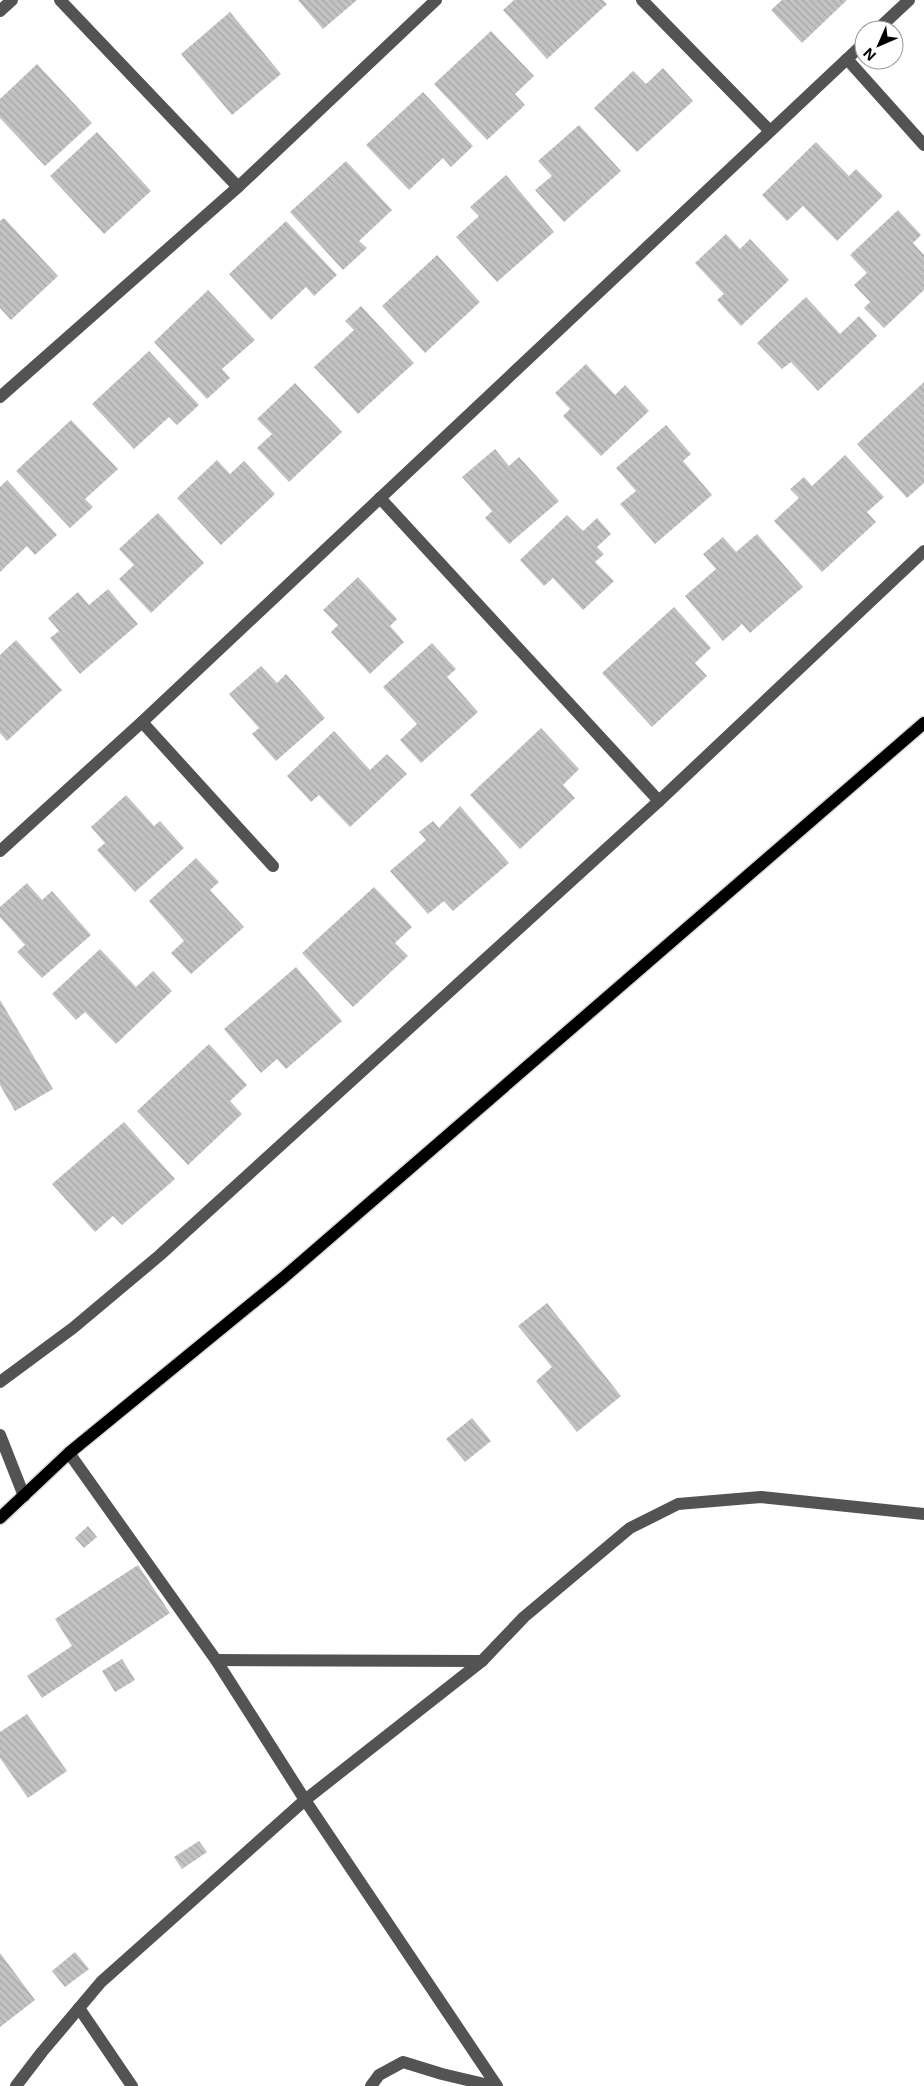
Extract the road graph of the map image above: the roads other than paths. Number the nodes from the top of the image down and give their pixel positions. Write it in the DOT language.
graph roads {
  1 [pos="12,0"];
  2 [pos="60,0"];
  3 [pos="436,0"];
  4 [pos="642,0"];
  5 [pos="909,0"];
  6 [pos="0,11"];
  7 [pos="888,20"];
  8 [pos="854,53"];
  9 [pos="847,60"];
  10 [pos="770,131"];
  11 [pos="924,145"];
  12 [pos="238,187"];
  13 [pos="0,397"];
  14 [pos="380,498"];
  15 [pos="924,550"];
  16 [pos="142,722"];
  17 [pos="924,723"];
  18 [pos="659,801"];
  19 [pos="0,852"];
  20 [pos="272,866"];
  21 [pos="0,1382"];
  22 [pos="0,1435"];
  23 [pos="69,1453"];
  24 [pos="24,1496"];
  25 [pos="924,1514"];
  26 [pos="0,1518"];
  27 [pos="216,1660"];
  28 [pos="482,1661"];
  29 [pos="305,1800"];
  30 [pos="79,2008"];
  31 [pos="16,2086"];
  32 [pos="132,2086"];
  33 [pos="371,2086"];
  34 [pos="493,2086"];
  35 [pos="497,2086"];
  1 -- 6 [label="street"];
  2 -- 12 [label="street"];
  3 -- 12 [label="street"];
  4 -- 10 [label="street"];
  5 -- 7 [label="street"];
  8 -- 9 [label="street"];
  9 -- 10 [label="street"];
  9 -- 11 [label="street"];
  10 -- 14 [label="street"];
  12 -- 13 [label="street"];
  14 -- 16 [label="street"];
  14 -- 18 [label="street"];
  15 -- 18 [label="street"];
  16 -- 19 [label="street"];
  16 -- 20 [label="street"];
  17 -- 23 [label="main road"];
  18 -- 21 [label="street"];
  22 -- 24 [label="street"];
  23 -- 24 [label="main road"];
  23 -- 27 [label="street"];
  24 -- 26 [label="main road"];
  25 -- 28 [label="street"];
  27 -- 28 [label="street"];
  27 -- 29 [label="street"];
  28 -- 29 [label="street"];
  29 -- 30 [label="street"];
  29 -- 35 [label="street"];
  30 -- 31 [label="street"];
  30 -- 32 [label="street"];
  33 -- 34 [label="street"];
}
